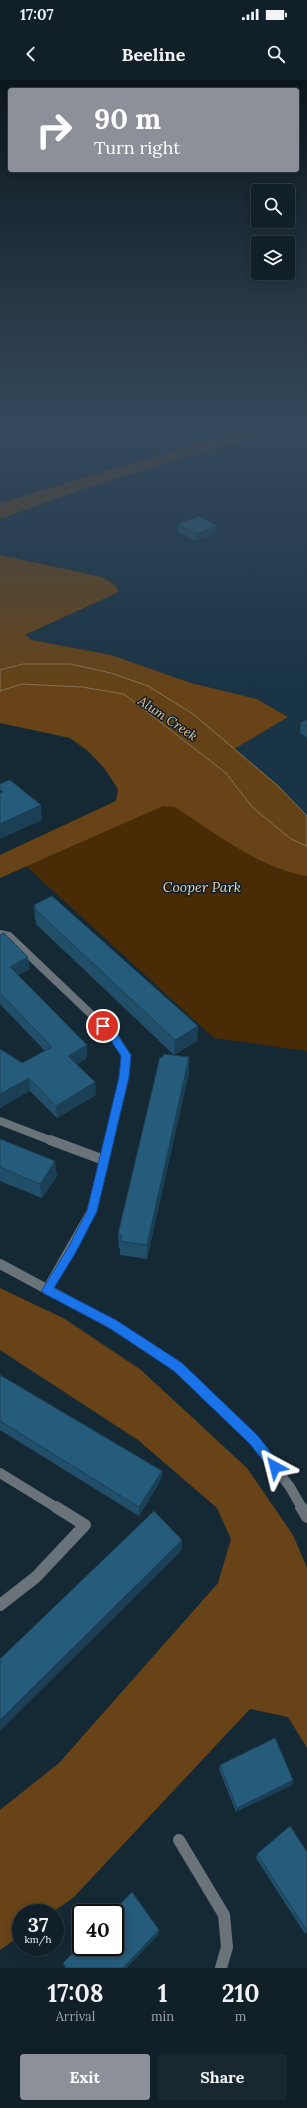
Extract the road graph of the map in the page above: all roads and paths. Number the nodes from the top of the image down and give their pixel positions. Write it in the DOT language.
graph roads {
  1 [pos="0,934"];
  2 [pos="0,1121"];
  3 [pos="104,1160"];
  4 [pos="0,1264"];
  5 [pos="47,1290"];
  6 [pos="0,1473"];
  7 [pos="307,1517"];
  8 [pos="0,1605"];
  9 [pos="179,1840"];
  10 [pos="221,1968"];
  1 -- 3 [label="street"];
  2 -- 3 [label="street"];
  3 -- 5 [label="street"];
  4 -- 5 [label="street"];
  5 -- 7 [label="street"];
  6 -- 8 [label="street"];
  9 -- 10 [label="street"];
}
